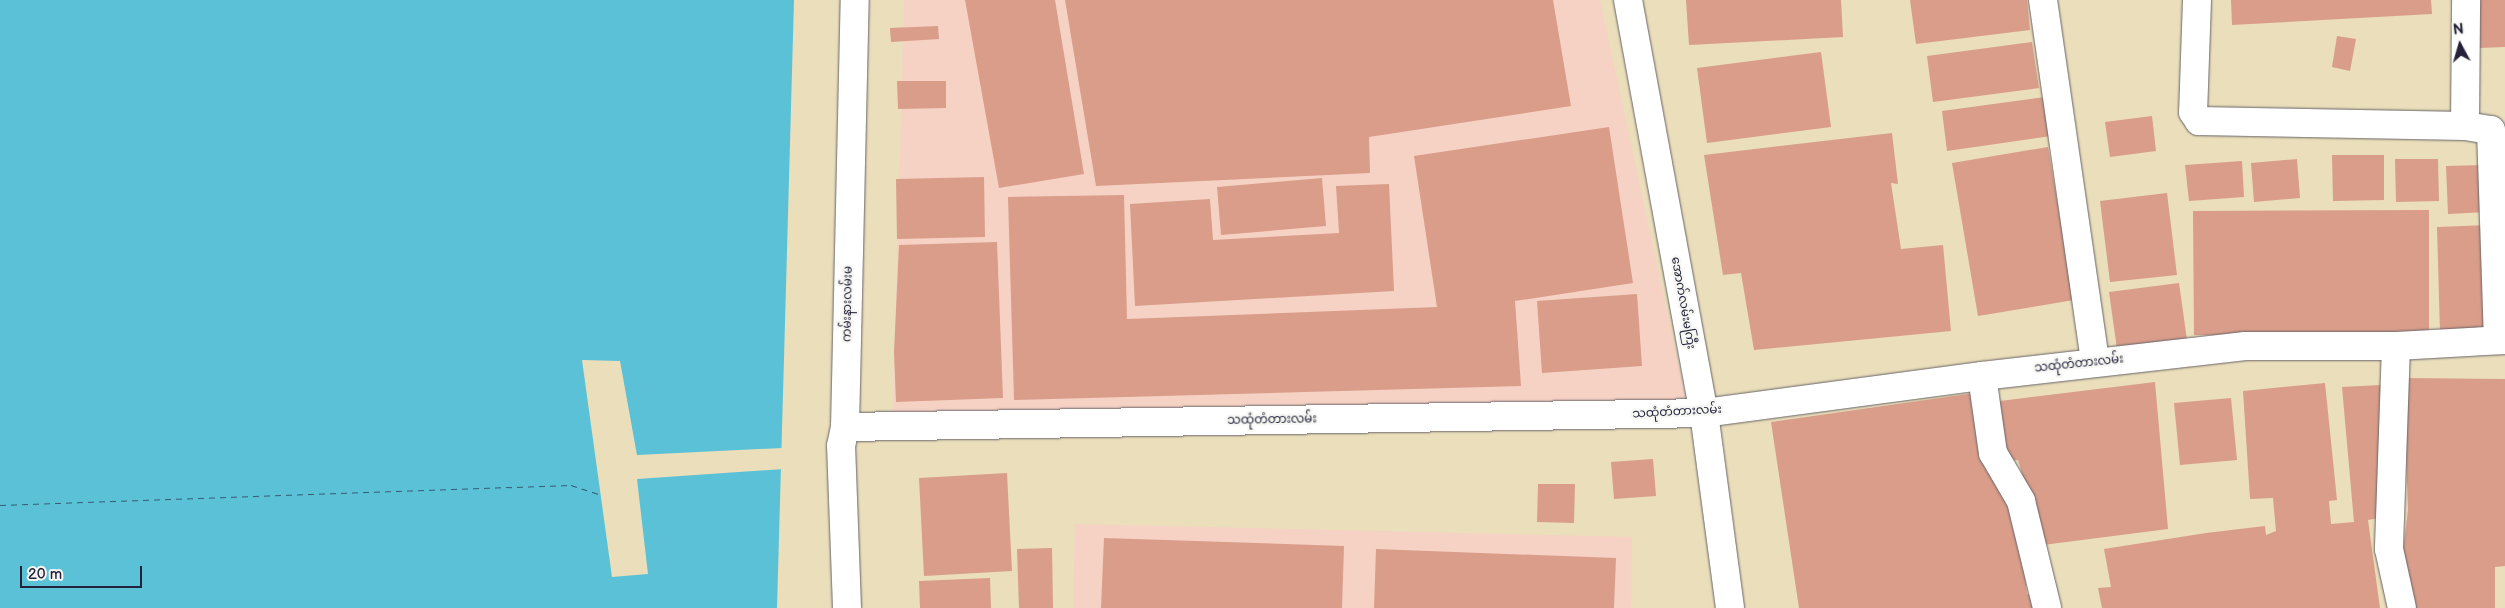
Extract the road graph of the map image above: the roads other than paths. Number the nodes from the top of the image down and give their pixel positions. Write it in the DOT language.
graph roads {
  1 [pos="855,0"];
  2 [pos="1628,0"];
  3 [pos="2043,0"];
  4 [pos="2197,0"];
  5 [pos="2466,0"];
  6 [pos="2465,126"];
  7 [pos="2502,340"];
  8 [pos="2396,346"];
  9 [pos="2095,362"];
  10 [pos="1982,376"];
  11 [pos="1704,413"];
  12 [pos="845,427"];
  13 [pos="847,608"];
  14 [pos="1730,608"];
  15 [pos="2047,608"];
  16 [pos="2402,608"];
  1 -- 12 [label="street, ကမ်းနားလမ်းမ"];
  2 -- 11 [label="street, အောက်လမ်းမကြီး"];
  3 -- 9 [label="street"];
  4 -- 6 [label="street"];
  5 -- 6 [label="street"];
  6 -- 7 [label="street"];
  7 -- 8 [label="street, သထုံတံတားလမ်း"];
  8 -- 9 [label="street, သထုံတံတားလမ်း"];
  8 -- 16 [label="street"];
  9 -- 10 [label="street, သထုံတံတားလမ်း"];
  10 -- 11 [label="street, သထုံတံတားလမ်း"];
  10 -- 15 [label="street"];
  11 -- 12 [label="street, သထုံတံတားလမ်း"];
  11 -- 14 [label="street, အောက်လမ်းမကြီး"];
  12 -- 13 [label="street, ကမ်းနားလမ်းမ"];
}
